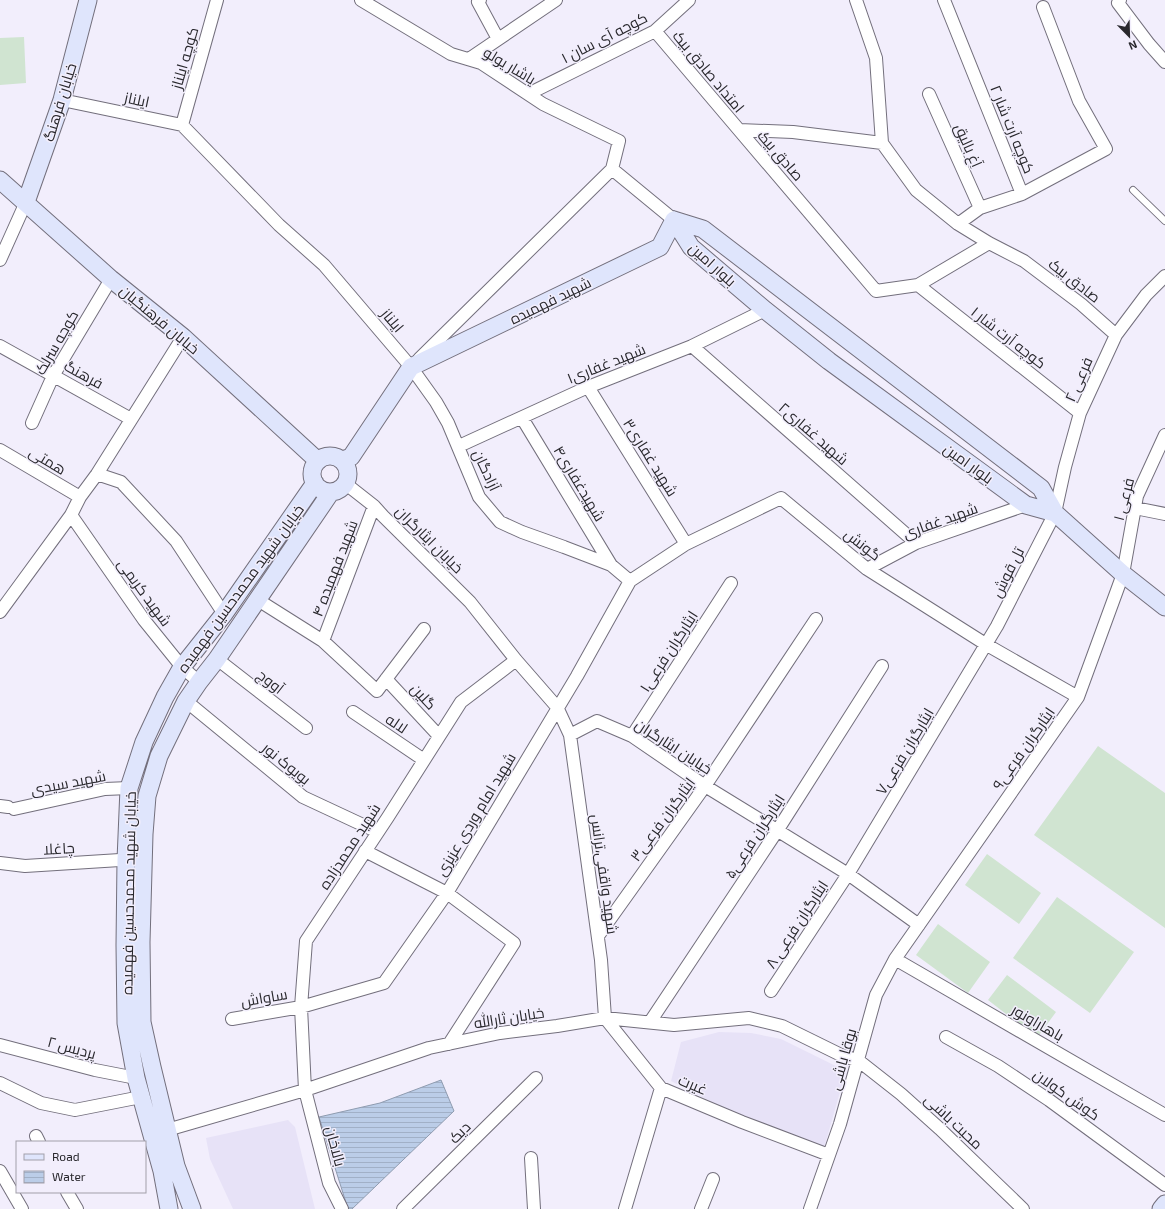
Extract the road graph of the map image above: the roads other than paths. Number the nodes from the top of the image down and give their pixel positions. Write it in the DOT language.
graph roads {
  1 [pos="88,0"];
  2 [pos="217,0"];
  3 [pos="361,0"];
  4 [pos="480,0"];
  5 [pos="556,0"];
  6 [pos="689,0"];
  7 [pos="856,0"];
  8 [pos="944,0"];
  9 [pos="1120,0"];
  10 [pos="1043,7"];
  11 [pos="655,31"];
  12 [pos="498,39"];
  13 [pos="469,59"];
  14 [pos="1165,62"];
  15 [pos="528,94"];
  16 [pos="929,94"];
  17 [pos="62,100"];
  18 [pos="182,125"];
  19 [pos="739,130"];
  20 [pos="882,143"];
  21 [pos="612,169"];
  22 [pos="0,180"];
  23 [pos="1133,190"];
  24 [pos="1022,194"];
  25 [pos="26,202"];
  26 [pos="980,208"];
  27 [pos="674,220"];
  28 [pos="1165,221"];
  29 [pos="958,224"];
  30 [pos="990,243"];
  31 [pos="0,260"];
  32 [pos="1165,276"];
  33 [pos="111,279"];
  34 [pos="918,285"];
  35 [pos="766,310"];
  36 [pos="1116,335"];
  37 [pos="183,337"];
  38 [pos="0,346"];
  39 [pos="692,346"];
  40 [pos="411,367"];
  41 [pos="53,376"];
  42 [pos="588,387"];
  43 [pos="1080,413"];
  44 [pos="522,418"];
  45 [pos="131,419"];
  46 [pos="32,423"];
  47 [pos="1165,435"];
  48 [pos="459,446"];
  49 [pos="0,450"];
  50 [pos="318,460"];
  51 [pos="343,460"];
  52 [pos="97,474"];
  53 [pos="315,483"];
  54 [pos="338,488"];
  55 [pos="80,497"];
  56 [pos="374,506"];
  57 [pos="1026,506"];
  58 [pos="1135,508"];
  59 [pos="1055,513"];
  60 [pos="1165,514"];
  61 [pos="71,515"];
  62 [pos="686,544"];
  63 [pos="916,544"];
  64 [pos="611,565"];
  65 [pos="867,569"];
  66 [pos="1123,574"];
  67 [pos="630,582"];
  68 [pos="731,583"];
  69 [pos="258,600"];
  70 [pos="1165,607"];
  71 [pos="0,612"];
  72 [pos="224,614"];
  73 [pos="816,619"];
  74 [pos="424,629"];
  75 [pos="323,641"];
  76 [pos="986,645"];
  77 [pos="217,659"];
  78 [pos="516,660"];
  79 [pos="882,666"];
  80 [pos="182,667"];
  81 [pos="386,678"];
  82 [pos="199,682"];
  83 [pos="1078,697"];
  84 [pos="186,701"];
  85 [pos="558,707"];
  86 [pos="353,712"];
  87 [pos="306,728"];
  88 [pos="570,735"];
  89 [pos="439,736"];
  90 [pos="632,736"];
  91 [pos="424,760"];
  92 [pos="705,786"];
  93 [pos="129,788"];
  94 [pos="7,808"];
  95 [pos="777,830"];
  96 [pos="378,832"];
  97 [pos="365,851"];
  98 [pos="120,860"];
  99 [pos="0,863"];
  100 [pos="848,874"];
  101 [pos="447,893"];
  102 [pos="919,925"];
  103 [pos="598,936"];
  104 [pos="895,959"];
  105 [pos="771,991"];
  106 [pos="301,1007"];
  107 [pos="605,1018"];
  108 [pos="232,1019"];
  109 [pos="650,1022"];
  110 [pos="946,1037"];
  111 [pos="449,1044"];
  112 [pos="0,1045"];
  113 [pos="858,1061"];
  114 [pos="136,1078"];
  115 [pos="536,1078"];
  116 [pos="0,1083"];
  117 [pos="661,1088"];
  118 [pos="304,1090"];
  119 [pos="141,1097"];
  120 [pos="1165,1115"];
  121 [pos="168,1130"];
  122 [pos="829,1155"];
  123 [pos="531,1158"];
  124 [pos="0,1171"];
  125 [pos="713,1179"];
  126 [pos="1165,1186"];
  127 [pos="69,1193"];
  128 [pos="1165,1204"];
  129 [pos="1015,1207"];
  130 [pos="627,1208"];
  131 [pos="22,1209"];
  132 [pos="77,1209"];
  133 [pos="169,1209"];
  134 [pos="192,1209"];
  135 [pos="342,1209"];
  136 [pos="403,1209"];
  137 [pos="534,1209"];
  138 [pos="701,1209"];
  139 [pos="810,1209"];
  140 [pos="1161,1209"];
  1 -- 17 [label="main road, خیابان فرهنگ"];
  2 -- 18 [label="street, کوچه ایلناز"];
  3 -- 13 [label="street, یاشار یولو"];
  4 -- 12 [label="street"];
  5 -- 12 [label="street"];
  6 -- 11 [label="street, کوچه آی سان ۱"];
  7 -- 20 [label="street"];
  8 -- 24 [label="street, کوچه آرت شار ۲"];
  9 -- 14 [label="street"];
  10 -- 24 [label="street, کوچه آرت شار ۲"];
  11 -- 15 [label="street, کوچه آی سان ۱"];
  11 -- 19 [label="street, امتداد صادق بیک"];
  12 -- 13 [label="street"];
  13 -- 15 [label="street, یاشار یولو"];
  15 -- 21 [label="street, یاشار یولو"];
  16 -- 26 [label="street, آِغ بالیق"];
  17 -- 18 [label="street, ایلناز"];
  17 -- 25 [label="main road, خیابان فرهنگ"];
  18 -- 40 [label="street, ایلناز"];
  19 -- 20 [label="street, صادق بیک"];
  19 -- 34 [label="street, صادق بیک"];
  20 -- 29 [label="street, صادق بیک"];
  21 -- 27 [label="street"];
  21 -- 40 [label="street"];
  22 -- 25 [label="main road, خیابان فرهنگیان"];
  23 -- 28 [label="lane"];
  24 -- 26 [label="street"];
  25 -- 31 [label="street"];
  25 -- 33 [label="main road, خیابان فرهنگیان"];
  26 -- 29 [label="street"];
  27 -- 35 [label="main road, بلوار امین"];
  27 -- 40 [label="main road, شهید فهمیده"];
  27 -- 59 [label="main road, بلوار امین"];
  29 -- 30 [label="street, صادق بیک"];
  30 -- 34 [label="street, صادق بیک"];
  30 -- 36 [label="street, صادق بیک"];
  32 -- 36 [label="street, فرعی ۲"];
  33 -- 37 [label="main road, خیابان فرهنگیان"];
  33 -- 41 [label="street, کوچه سرلک"];
  34 -- 43 [label="street, کوچه آرت شار ۱"];
  35 -- 39 [label="street, شهید غفاری۱"];
  35 -- 57 [label="main road, بلوار امین"];
  36 -- 43 [label="street, فرعی ۲"];
  37 -- 45 [label="street"];
  37 -- 50 [label="main road, خیابان فرهنگیان"];
  38 -- 41 [label="street, فرهنگ"];
  39 -- 42 [label="street, شهید غفاری۱"];
  39 -- 63 [label="street, شهید غفاری۲"];
  40 -- 48 [label="street, آزادگان"];
  40 -- 51 [label="main road"];
  41 -- 45 [label="street, فرهنگ"];
  41 -- 46 [label="street, کوچه سرلک"];
  42 -- 44 [label="street, شهید غفاری۱"];
  42 -- 62 [label="street, شهید غفاری۳"];
  43 -- 59 [label="street, فرعی ۲"];
  44 -- 48 [label="street, شهید غفاری۱"];
  44 -- 64 [label="street, شهیدغفاری۴"];
  45 -- 52 [label="street"];
  47 -- 58 [label="street, فرعی ۱"];
  48 -- 64 [label="street, آزادگان"];
  49 -- 55 [label="street, همتی"];
  50 -- 51 [label="main road"];
  50 -- 53 [label="main road"];
  51 -- 54 [label="main road"];
  52 -- 55 [label="street"];
  52 -- 72 [label="street"];
  53 -- 54 [label="main road"];
  53 -- 72 [label="main road, خیابان شهید محمدحسین فهمیده"];
  54 -- 56 [label="street, خیابان ایثارگران"];
  54 -- 69 [label="main road, خیابان شهید محمدحسین فهمیده"];
  55 -- 61 [label="street"];
  56 -- 75 [label="street, شهید فهمیده ۴"];
  56 -- 78 [label="street, خیابان ایثارگران"];
  57 -- 59 [label="main road, بلوار امین"];
  57 -- 63 [label="street, شهید غفاری"];
  58 -- 60 [label="street"];
  58 -- 66 [label="street, فرعی ۱"];
  59 -- 66 [label="main road, بلوار امین"];
  59 -- 76 [label="street, تل قوش"];
  61 -- 71 [label="street"];
  61 -- 80 [label="street, شهید کریمی"];
  62 -- 65 [label="street, گونش"];
  62 -- 67 [label="street, گونش"];
  63 -- 65 [label="street, شهید غفاری"];
  64 -- 67 [label="street, آزادگان"];
  65 -- 76 [label="street, گونش"];
  66 -- 70 [label="main road, بلوار امین"];
  66 -- 83 [label="street, ایثارگران فرعی۹"];
  67 -- 85 [label="street, شهید امام وردی عزیزی"];
  68 -- 90 [label="street, ایثارگران فرعی۱"];
  69 -- 75 [label="street"];
  69 -- 77 [label="main road, خیابان شهید محمدحسین فهمیده"];
  72 -- 80 [label="main road, خیابان شهید محمدحسین فهمیده"];
  73 -- 92 [label="street, ایثارگران فرعی۳"];
  74 -- 81 [label="street"];
  75 -- 81 [label="street"];
  76 -- 83 [label="street, گونش"];
  76 -- 100 [label="street, ایثارگران فرعی۷"];
  77 -- 82 [label="main road, خیابان شهید محمدحسین فهمیده"];
  77 -- 87 [label="street, آووج"];
  78 -- 85 [label="street, خیابان ایثارگران"];
  78 -- 89 [label="street, شهید محمدزاده"];
  79 -- 95 [label="street, ایثارگران فرعی۵"];
  80 -- 82 [label="street, شهید کریمی"];
  80 -- 93 [label="main road, خیابان شهید محمدحسین فهمیده"];
  81 -- 89 [label="street, گلین"];
  82 -- 84 [label="main road, خیابان شهید محمدحسین فهمیده"];
  83 -- 102 [label="street, ایثارگران فرعی۹"];
  84 -- 96 [label="street, بویوک نور"];
  84 -- 121 [label="main road, خیابان شهید محمدحسین فهمیده"];
  85 -- 88 [label="street, خیابان ایثارگران"];
  85 -- 101 [label="street, شهید امام وردی عزیزی"];
  86 -- 91 [label="street, لاله"];
  88 -- 90 [label="street, خیابان ایثارگران"];
  88 -- 103 [label="street, شهید واقفی،ترانس"];
  89 -- 91 [label="street, شهید محمدزاده"];
  90 -- 92 [label="street, خیابان ایثارگران"];
  91 -- 96 [label="street, شهید محمدزاده"];
  92 -- 95 [label="street, خیابان ایثارگران"];
  92 -- 103 [label="street, ایثارگران فرعی۳"];
  93 -- 94 [label="street, شهید سیدی"];
  93 -- 114 [label="main road, خیابان شهید محمدحسین فهمیده"];
  95 -- 100 [label="street, خیابان ایثارگران"];
  95 -- 109 [label="street, ایثارگران فرعی۵"];
  96 -- 97 [label="street, شهید محمدزاده"];
  97 -- 101 [label="street"];
  97 -- 106 [label="street, شهید محمدزاده"];
  98 -- 99 [label="street, چاغلا"];
  100 -- 102 [label="street, خیابان ایثارگران"];
  100 -- 105 [label="street, ایثارگران فرعی ۸"];
  101 -- 106 [label="street, شهید امام وردی عزیزی"];
  101 -- 111 [label="street"];
  102 -- 104 [label="street, بوقا باشی"];
  103 -- 107 [label="street, شهید واقفی،ترانس"];
  104 -- 113 [label="street, بوقا باشی"];
  104 -- 120 [label="street, باهاراونور"];
  106 -- 108 [label="street, ساواش"];
  106 -- 118 [label="street, شهید محمدزاده"];
  107 -- 109 [label="street, خیابان ثارالله"];
  107 -- 111 [label="street, خیابان ثارالله"];
  107 -- 117 [label="street"];
  109 -- 113 [label="street, خیابان ثارالله"];
  110 -- 126 [label="street, کوش کولان"];
  111 -- 118 [label="street, خیابان ثارالله"];
  112 -- 114 [label="street, پردیس ۲"];
  113 -- 122 [label="street, بوقا باشی"];
  113 -- 129 [label="street, محبت باشی"];
  114 -- 119 [label="main road, خیابان شهید محمدحسین فهمیده"];
  115 -- 136 [label="street, دیک"];
  116 -- 119 [label="street"];
  117 -- 122 [label="street, غیرت"];
  117 -- 130 [label="street, غیرت"];
  118 -- 121 [label="street, خیابان ثارالله"];
  118 -- 135 [label="street, بالاخان"];
  119 -- 133 [label="main road, خیابان شهید محمدحسین فهمیده"];
  121 -- 134 [label="main road, خیابان شهید محمدحسین فهمیده"];
  122 -- 139 [label="street, بوقا باشی"];
  123 -- 137 [label="street"];
  124 -- 131 [label="street"];
  125 -- 138 [label="street"];
  127 -- 132 [label="street"];
  128 -- 140 [label="main road"];
}
